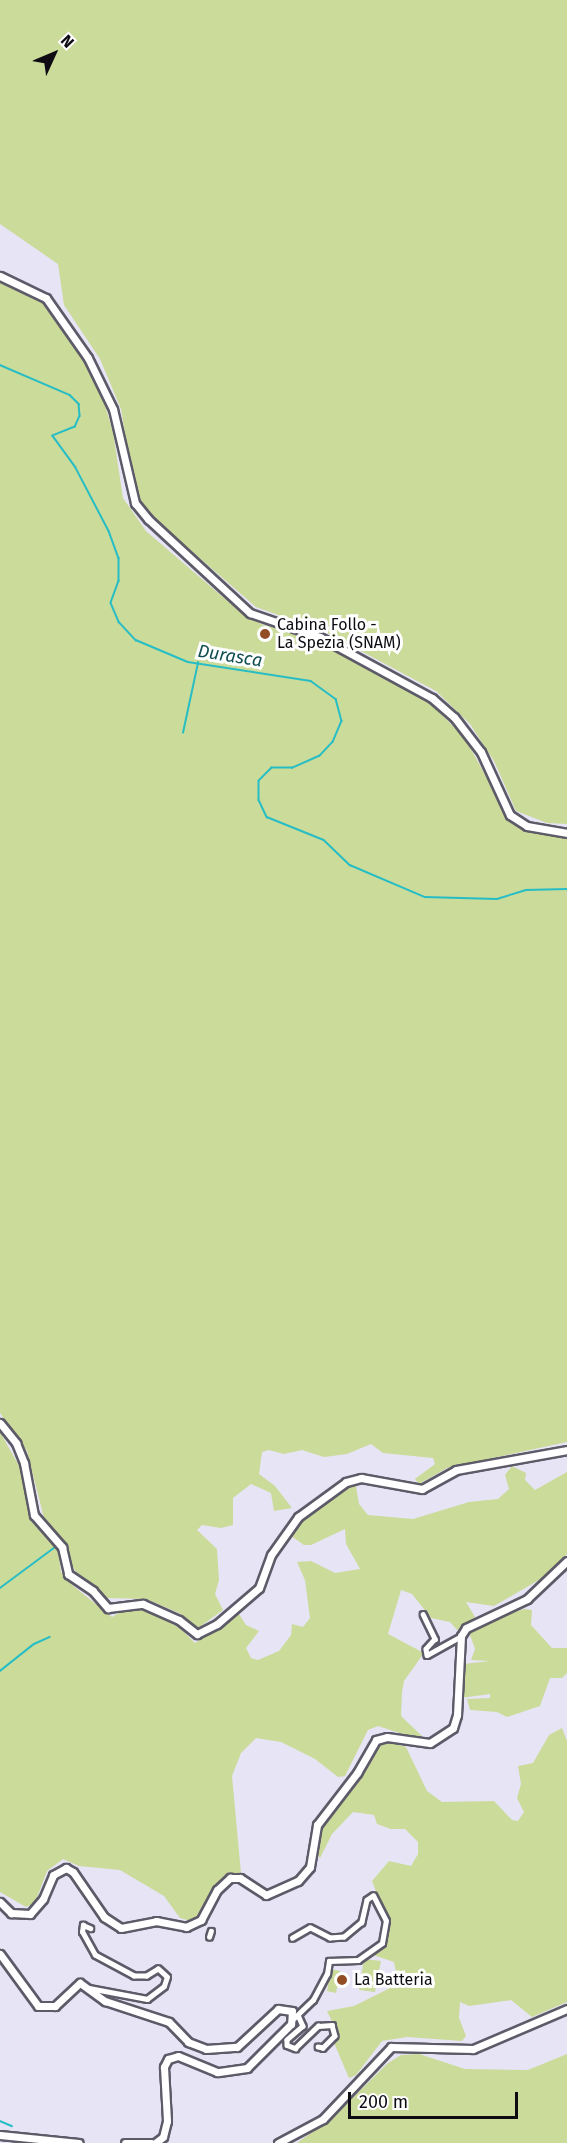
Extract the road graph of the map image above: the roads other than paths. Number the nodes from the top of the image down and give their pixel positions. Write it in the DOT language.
graph roads {
  1 [pos="0,276"];
  2 [pos="567,833"];
  3 [pos="0,1423"];
  4 [pos="567,1450"];
  5 [pos="567,1561"];
  6 [pos="423,1614"];
  7 [pos="461,1636"];
  8 [pos="0,1902"];
  9 [pos="90,1928"];
  10 [pos="211,1931"];
  11 [pos="209,1937"];
  12 [pos="293,1938"];
  13 [pos="0,1954"];
  14 [pos="89,1988"];
  15 [pos="567,2009"];
  16 [pos="295,2018"];
  17 [pos="318,2047"];
  18 [pos="0,2135"];
  19 [pos="79,2143"];
  20 [pos="125,2143"];
  21 [pos="153,2143"];
  22 [pos="278,2143"];
  1 -- 2 [label="street"];
  3 -- 4 [label="street"];
  5 -- 7 [label="street"];
  6 -- 7 [label="street"];
  7 -- 8 [label="street"];
  9 -- 14 [label="street"];
  10 -- 11 [label="street"];
  12 -- 16 [label="street"];
  13 -- 14 [label="street"];
  14 -- 16 [label="street"];
  15 -- 22 [label="street"];
  16 -- 17 [label="street"];
  16 -- 21 [label="street"];
  18 -- 19 [label="street"];
  20 -- 21 [label="street"];
}
